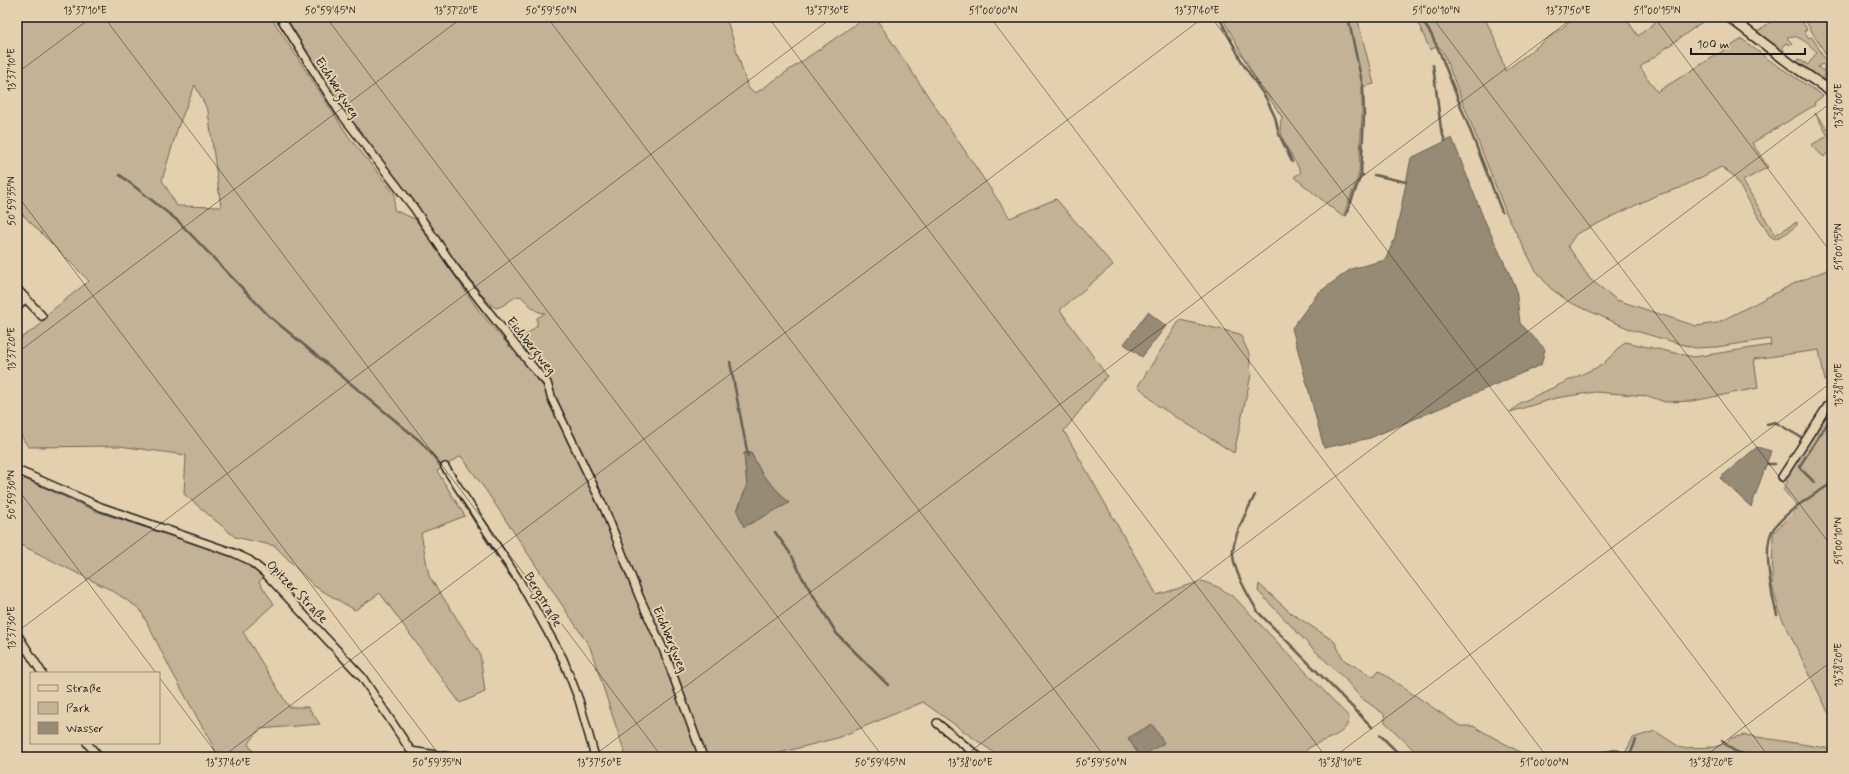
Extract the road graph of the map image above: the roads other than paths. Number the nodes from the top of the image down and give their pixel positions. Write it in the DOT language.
graph roads {
  1 [pos="280,17"];
  2 [pos="1729,17"];
  3 [pos="1832,92"];
  4 [pos="17,289"];
  5 [pos="26,298"];
  6 [pos="17,307"];
  7 [pos="42,316"];
  8 [pos="1832,399"];
  9 [pos="445,467"];
  10 [pos="17,470"];
  11 [pos="1782,477"];
  12 [pos="17,634"];
  13 [pos="41,672"];
  14 [pos="937,723"];
  15 [pos="88,744"];
  16 [pos="411,754"];
  17 [pos="702,754"];
  18 [pos="99,757"];
  19 [pos="449,757"];
  20 [pos="595,757"];
  21 [pos="980,757"];
  1 -- 17 [label="street, Eichbergweg"];
  2 -- 3 [label="street"];
  4 -- 5 [label="street"];
  5 -- 6 [label="street"];
  5 -- 7 [label="street"];
  8 -- 11 [label="street"];
  9 -- 20 [label="street, Bergstraße"];
  10 -- 16 [label="street, Opitzer Straße"];
  12 -- 13 [label="street"];
  14 -- 21 [label="street"];
  15 -- 18 [label="street"];
  16 -- 19 [label="street, Opitzer Straße"];
}
